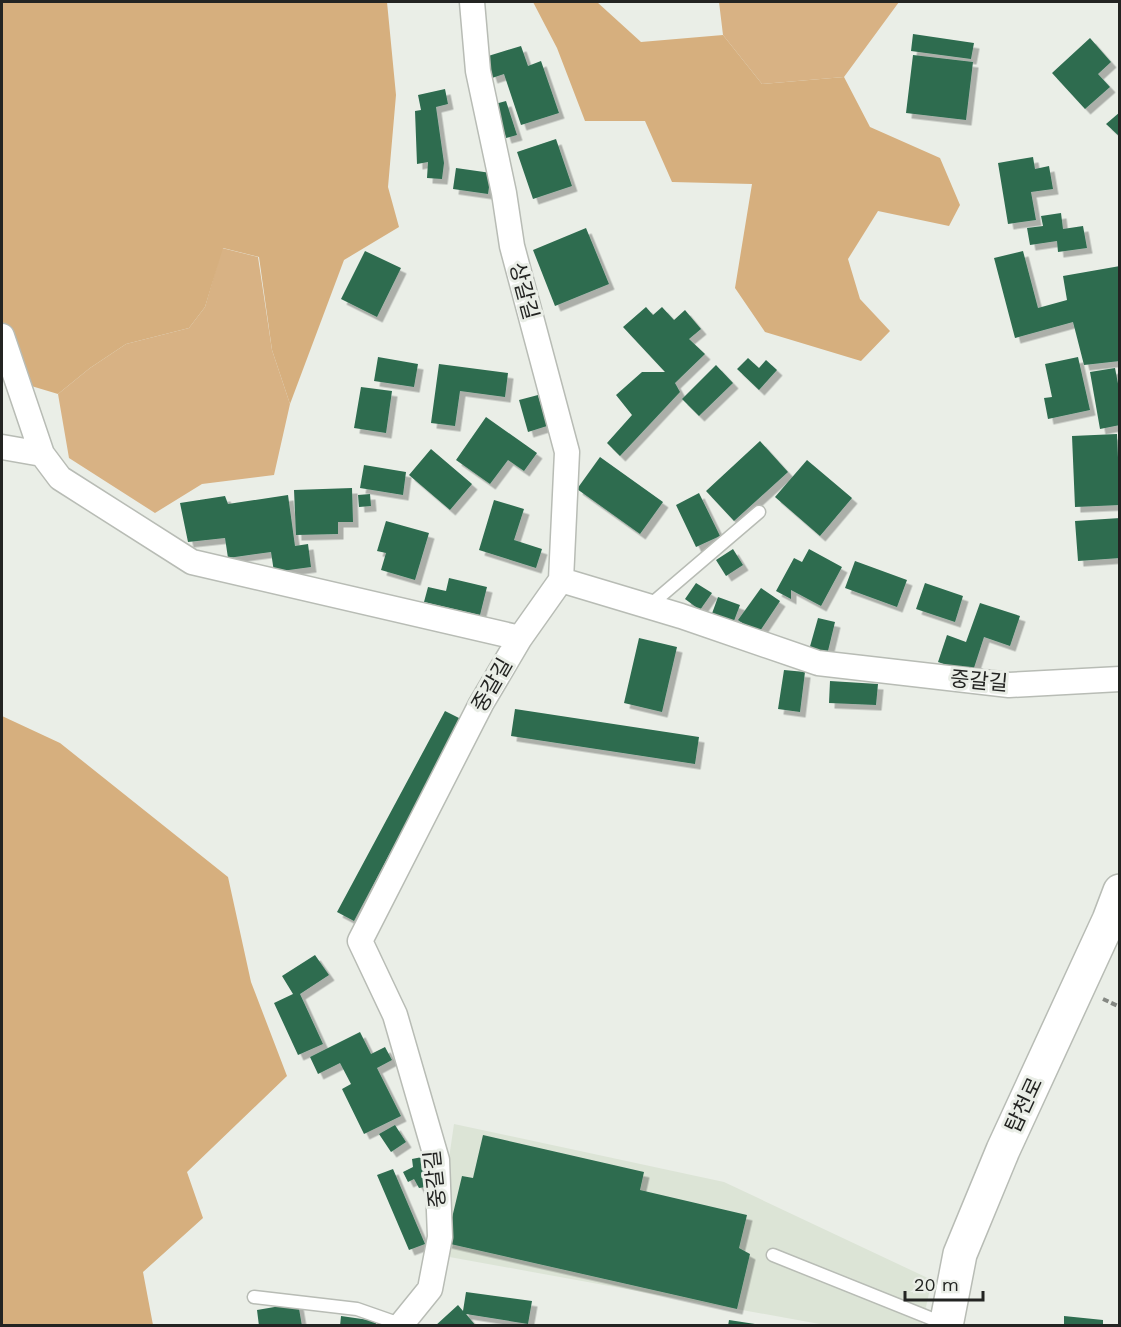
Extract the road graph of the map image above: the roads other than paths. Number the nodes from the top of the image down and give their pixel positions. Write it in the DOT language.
graph roads {
  1 [pos="472,2"];
  2 [pos="2,336"];
  3 [pos="2,447"];
  4 [pos="42,454"];
  5 [pos="759,512"];
  6 [pos="561,580"];
  7 [pos="649,606"];
  8 [pos="520,638"];
  9 [pos="1119,679"];
  10 [pos="1119,891"];
  11 [pos="773,1256"];
  12 [pos="254,1297"];
  13 [pos="400,1325"];
  14 [pos="946,1325"];
  1 -- 6 [label="street, 상갈길"];
  2 -- 4 [label="street"];
  3 -- 4 [label="street"];
  4 -- 8 [label="street"];
  5 -- 7 [label="lane"];
  6 -- 7 [label="street, 중갈길"];
  6 -- 8 [label="street, 중갈길"];
  7 -- 9 [label="street, 중갈길"];
  8 -- 13 [label="street, 중갈길"];
  10 -- 14 [label="main road, 탑천로"];
  11 -- 14 [label="lane"];
  12 -- 13 [label="lane"];
}
